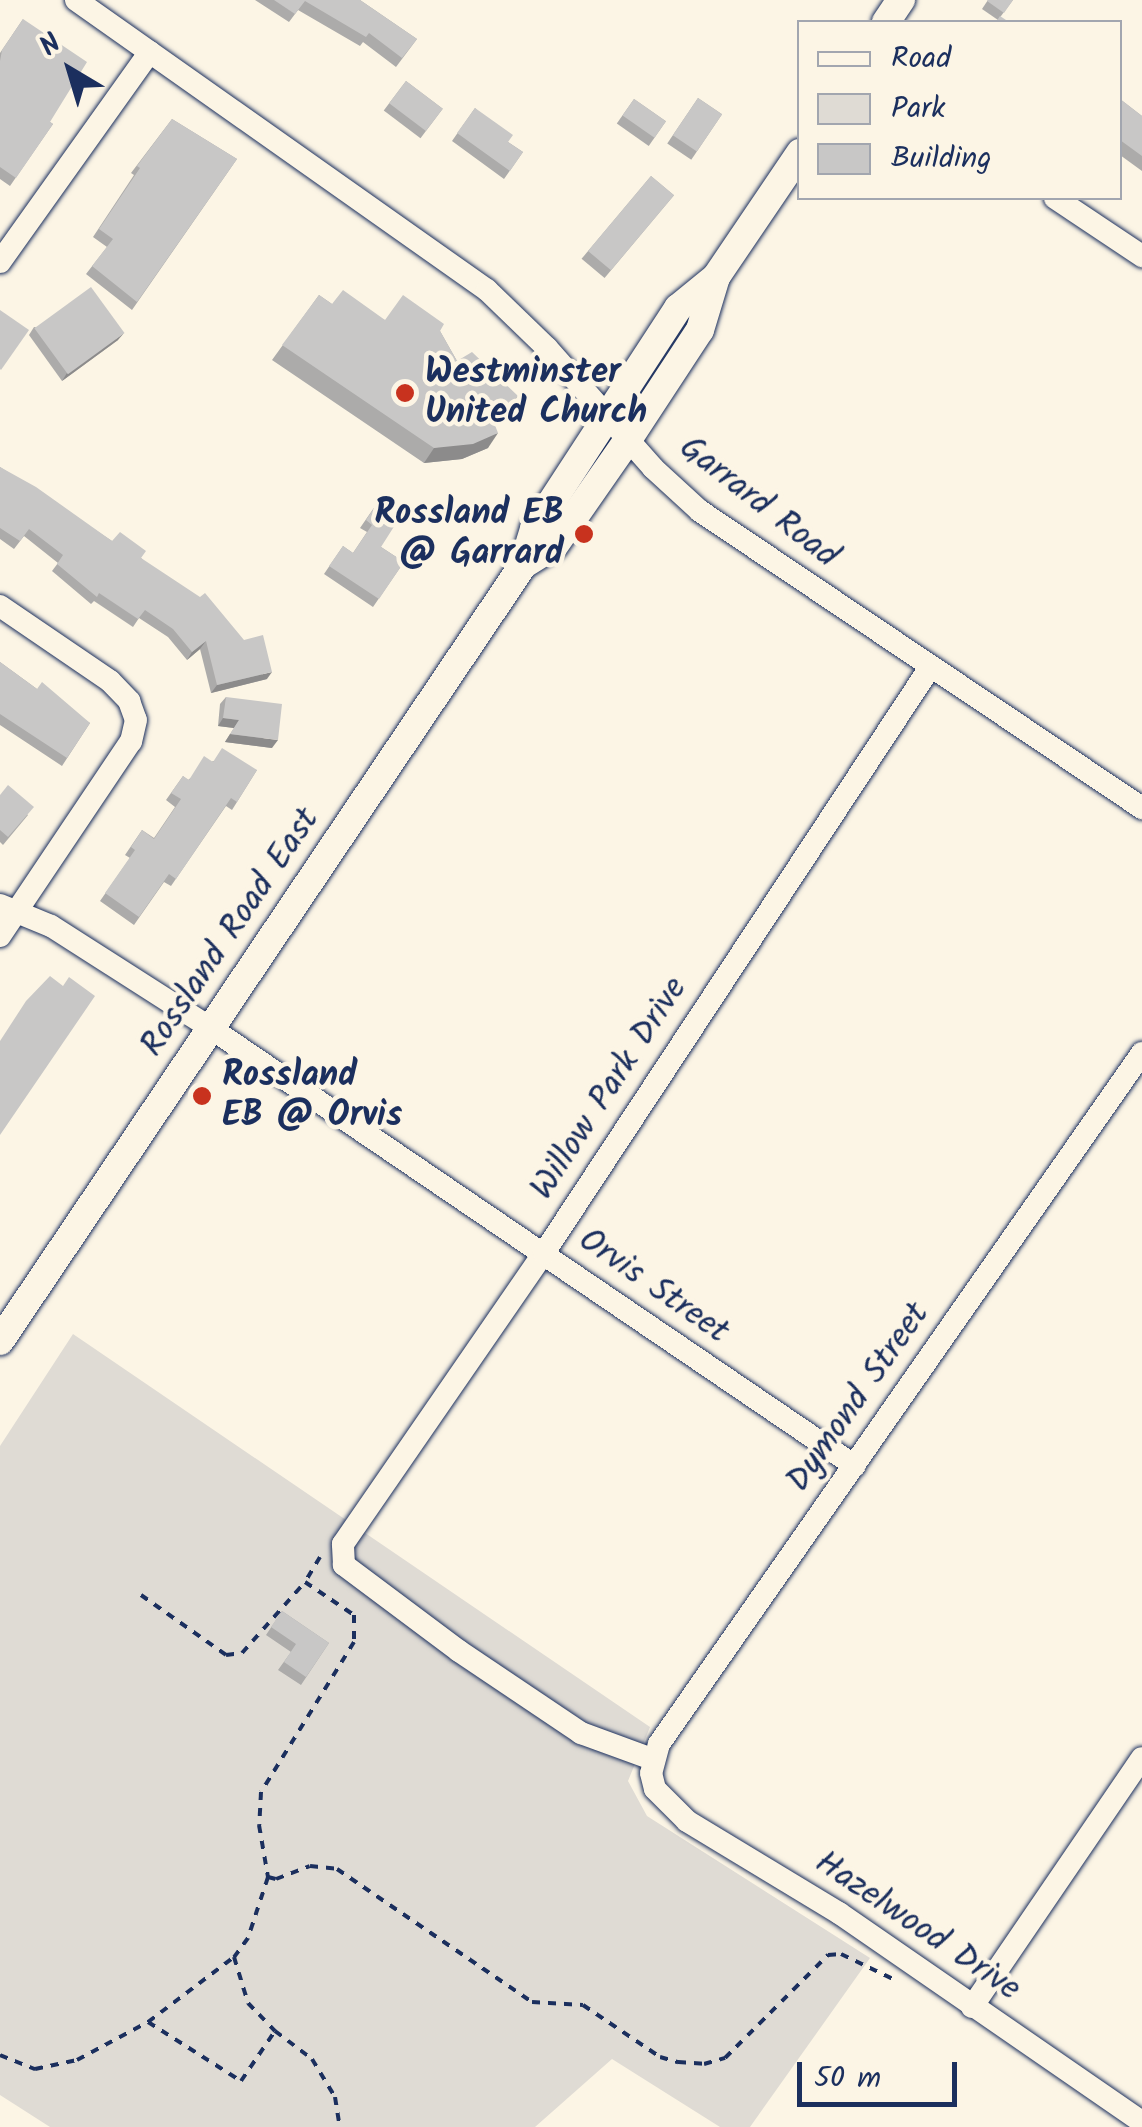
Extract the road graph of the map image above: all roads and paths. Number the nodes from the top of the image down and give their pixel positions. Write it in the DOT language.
graph roads {
  1 [pos="76,0"];
  2 [pos="150,52"];
  3 [pos="797,157"];
  4 [pos="1058,200"];
  5 [pos="1142,256"];
  6 [pos="0,262"];
  7 [pos="716,277"];
  8 [pos="607,414"];
  9 [pos="629,438"];
  10 [pos="523,565"];
  11 [pos="0,606"];
  12 [pos="929,669"];
  13 [pos="1142,808"];
  14 [pos="9,908"];
  15 [pos="0,936"];
  16 [pos="212,1029"];
  17 [pos="1142,1053"];
  18 [pos="544,1252"];
  19 [pos="0,1342"];
  20 [pos="855,1466"];
  21 [pos="343,1544"];
  22 [pos="304,1582"];
  23 [pos="141,1595"];
  24 [pos="1142,1758"];
  25 [pos="652,1759"];
  26 [pos="268,1876"];
  27 [pos="234,1957"];
  28 [pos="928,1972"];
  29 [pos="972,2007"];
  30 [pos="148,2022"];
  31 [pos="275,2032"];
  32 [pos="0,2055"];
  33 [pos="343,2092"];
  34 [pos="336,2096"];
  35 [pos="1142,2122"];
  36 [pos="340,2127"];
  1 -- 2 [label="street, Garrard Road"];
  2 -- 6 [label="street"];
  2 -- 8 [label="street, Garrard Road"];
  3 -- 7 [label="main road, Rossland Road East"];
  4 -- 5 [label="street"];
  7 -- 8 [label="main road, Rossland Road East"];
  7 -- 9 [label="main road, Rossland Road East"];
  8 -- 9 [label="street, Garrard Road"];
  8 -- 10 [label="main road, Rossland Road East"];
  9 -- 10 [label="main road, Rossland Road East"];
  9 -- 12 [label="street, Garrard Road"];
  10 -- 16 [label="main road, Rossland Road East"];
  11 -- 14 [label="street"];
  12 -- 13 [label="street, Garrard Road"];
  12 -- 18 [label="street, Willow Park Drive"];
  14 -- 15 [label="street"];
  14 -- 16 [label="street, Orvis Street"];
  16 -- 18 [label="street, Orvis Street"];
  16 -- 19 [label="main road, Rossland Road East"];
  17 -- 20 [label="street, Dymond Street"];
  18 -- 20 [label="street, Orvis Street"];
  18 -- 21 [label="street, Willow Park Drive"];
  20 -- 25 [label="street, Dymond Street"];
  21 -- 22 [label="path"];
  21 -- 25 [label="street"];
  22 -- 23 [label="path"];
  22 -- 26 [label="path"];
  24 -- 29 [label="street"];
  25 -- 28 [label="street, Hazelwood Drive"];
  26 -- 27 [label="path"];
  26 -- 28 [label="path"];
  27 -- 30 [label="path"];
  27 -- 31 [label="path"];
  28 -- 29 [label="street, Hazelwood Drive"];
  29 -- 35 [label="street, Hazelwood Drive"];
  30 -- 31 [label="path"];
  30 -- 32 [label="path"];
  31 -- 34 [label="path"];
  33 -- 34 [label="path"];
  34 -- 36 [label="path"];
}
